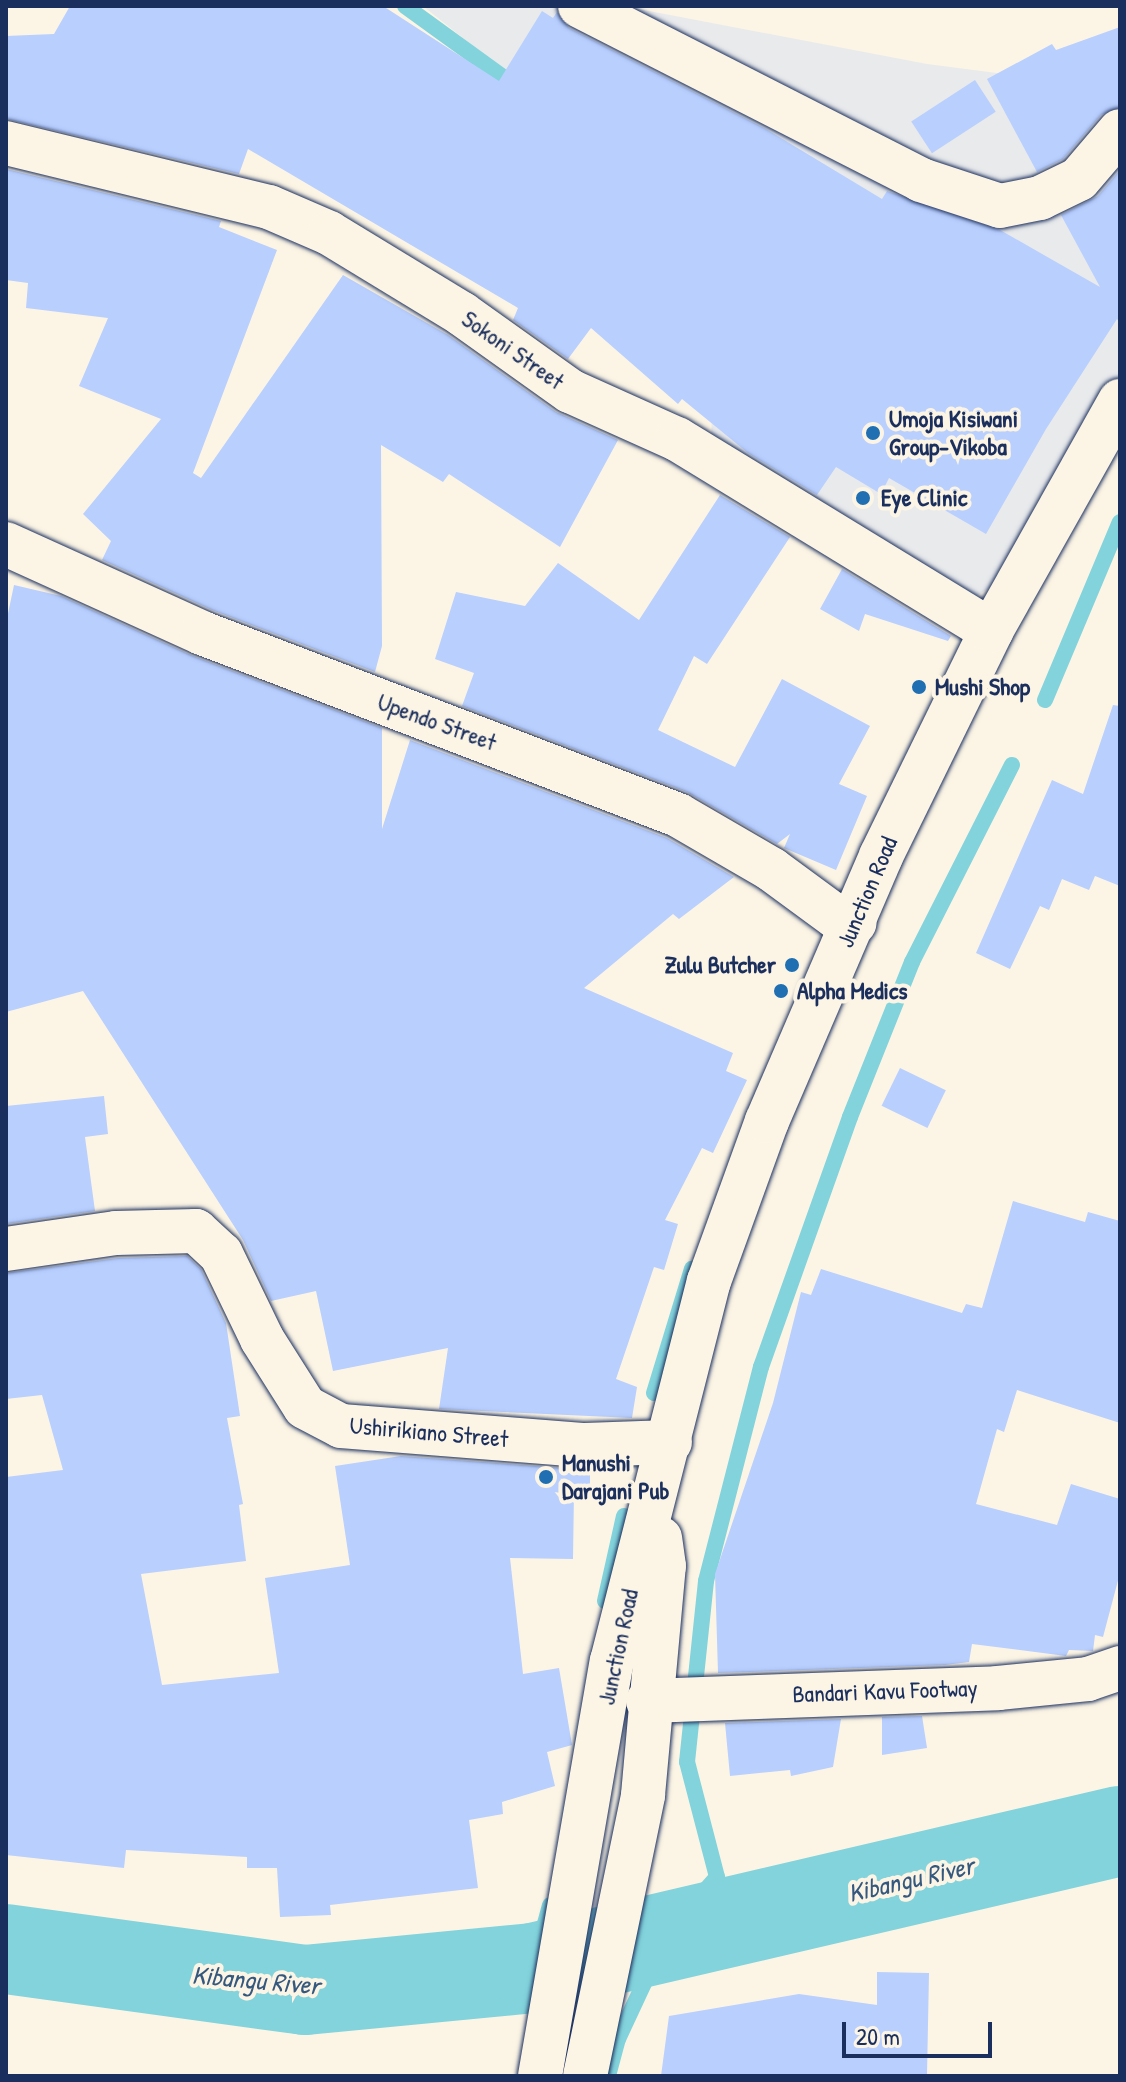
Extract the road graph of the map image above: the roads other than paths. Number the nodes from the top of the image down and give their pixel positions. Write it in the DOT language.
graph roads {
  1 [pos="580,6"];
  2 [pos="1120,131"];
  3 [pos="6,143"];
  4 [pos="1120,401"];
  5 [pos="6,544"];
  6 [pos="991,631"];
  7 [pos="855,923"];
  8 [pos="6,1249"];
  9 [pos="670,1442"];
  10 [pos="655,1504"];
  11 [pos="1120,1668"];
  12 [pos="648,1701"];
  13 [pos="544,2056"];
  14 [pos="590,2057"];
  1 -- 2 [label="street"];
  3 -- 6 [label="street, Sokoni Street"];
  4 -- 6 [label="street, Junction Road"];
  5 -- 7 [label="street, Upendo Street"];
  6 -- 7 [label="street, Junction Road"];
  7 -- 9 [label="street, Junction Road"];
  8 -- 9 [label="street, Ushirikiano Street"];
  9 -- 10 [label="street, Junction Road"];
  10 -- 12 [label="street, Junction Road"];
  10 -- 13 [label="street, Junction Road"];
  11 -- 12 [label="street, Bandari Kavu Footway"];
  12 -- 14 [label="street, Junction Road"];
}
